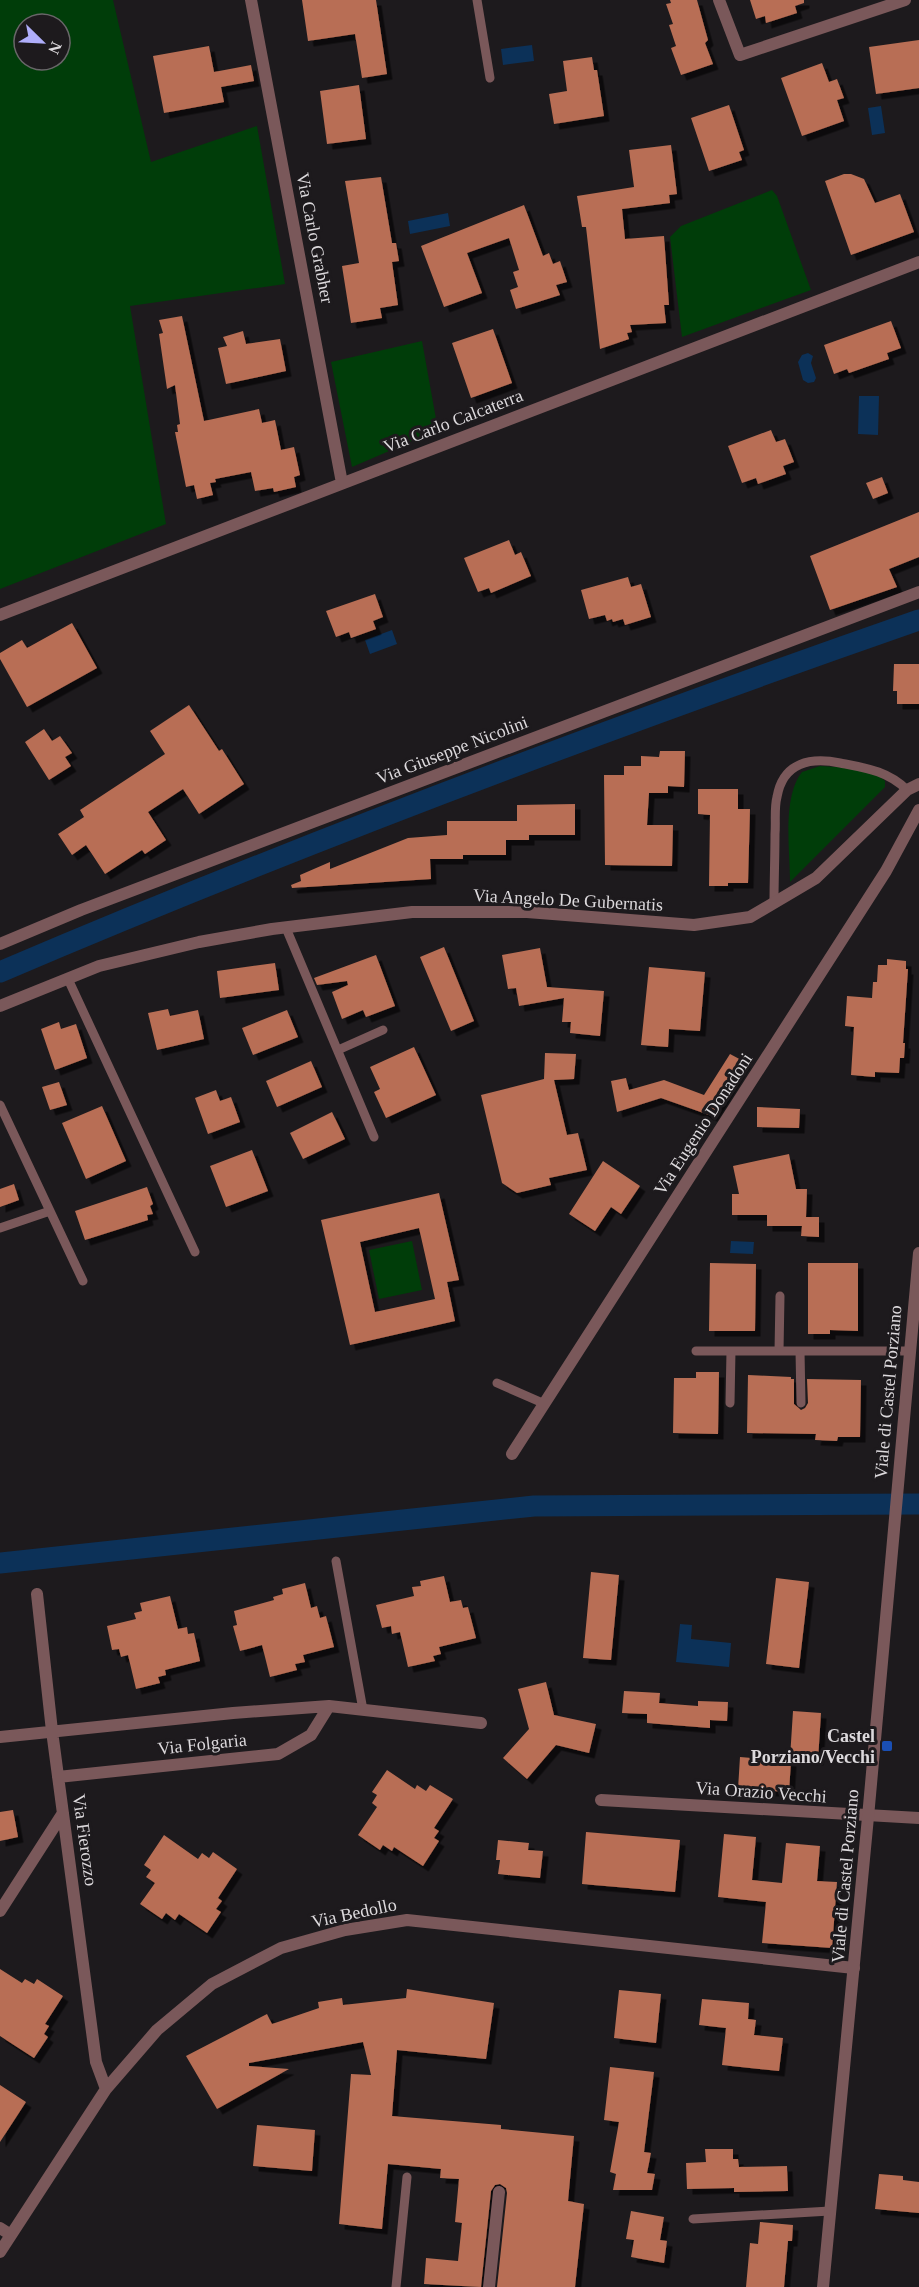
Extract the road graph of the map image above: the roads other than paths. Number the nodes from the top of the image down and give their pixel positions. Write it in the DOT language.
graph roads {
  1 [pos="251,0"];
  2 [pos="477,0"];
  3 [pos="719,0"];
  4 [pos="905,0"];
  5 [pos="490,78"];
  6 [pos="919,262"];
  7 [pos="342,483"];
  8 [pos="919,592"];
  9 [pos="0,615"];
  10 [pos="919,784"];
  11 [pos="907,790"];
  12 [pos="919,810"];
  13 [pos="774,903"];
  14 [pos="286,928"];
  15 [pos="0,944"];
  16 [pos="68,979"];
  17 [pos="0,1006"];
  18 [pos="383,1030"];
  19 [pos="338,1050"];
  20 [pos="0,1105"];
  21 [pos="374,1137"];
  22 [pos="50,1211"];
  23 [pos="0,1228"];
  24 [pos="195,1252"];
  25 [pos="919,1253"];
  26 [pos="83,1281"];
  27 [pos="780,1296"];
  28 [pos="696,1351"];
  29 [pos="731,1351"];
  30 [pos="779,1351"];
  31 [pos="800,1351"];
  32 [pos="910,1351"];
  33 [pos="498,1383"];
  34 [pos="730,1402"];
  35 [pos="545,1404"];
  36 [pos="801,1404"];
  37 [pos="513,1454"];
  38 [pos="336,1561"];
  39 [pos="37,1594"];
  40 [pos="328,1706"];
  41 [pos="363,1710"];
  42 [pos="481,1722"];
  43 [pos="52,1731"];
  44 [pos="0,1737"];
  45 [pos="58,1777"];
  46 [pos="601,1800"];
  47 [pos="63,1813"];
  48 [pos="868,1817"];
  49 [pos="919,1818"];
  50 [pos="0,1911"];
  51 [pos="854,1968"];
  52 [pos="106,2089"];
  53 [pos="407,2177"];
  54 [pos="498,2192"];
  55 [pos="830,2211"];
  56 [pos="693,2219"];
  57 [pos="5,2232"];
  58 [pos="0,2252"];
  59 [pos="396,2287"];
  60 [pos="489,2287"];
  61 [pos="823,2287"];
  1 -- 7 [label="street, Via Carlo Grabher"];
  2 -- 5 [label="lane"];
  3 -- 4 [label="street"];
  6 -- 7 [label="street, Via Carlo Calcaterra"];
  7 -- 9 [label="street, Via Carlo Calcaterra"];
  8 -- 15 [label="street, Via Giuseppe Nicolini"];
  10 -- 11 [label="street, Via Angelo De Gubernatis"];
  11 -- 13 [label="street, Via Angelo De Gubernatis"];
  11 -- 13 [label="lane"];
  12 -- 35 [label="street, Via Eugenio Donadoni"];
  13 -- 14 [label="street, Via Angelo De Gubernatis"];
  14 -- 16 [label="street, Via Angelo De Gubernatis"];
  14 -- 19 [label="lane"];
  16 -- 17 [label="street, Via Angelo De Gubernatis"];
  16 -- 24 [label="lane"];
  18 -- 19 [label="lane"];
  19 -- 21 [label="lane"];
  20 -- 22 [label="lane"];
  22 -- 23 [label="lane"];
  22 -- 26 [label="lane"];
  25 -- 32 [label="street, Viale di Castel Porziano"];
  27 -- 30 [label="lane"];
  28 -- 29 [label="lane"];
  29 -- 30 [label="lane"];
  29 -- 34 [label="lane"];
  30 -- 31 [label="lane"];
  31 -- 32 [label="lane"];
  31 -- 36 [label="lane"];
  32 -- 48 [label="street, Viale di Castel Porziano"];
  33 -- 35 [label="lane"];
  35 -- 37 [label="street, Via Eugenio Donadoni"];
  38 -- 41 [label="lane"];
  39 -- 43 [label="street, Via Fierozzo"];
  40 -- 41 [label="street, Via Folgaria"];
  40 -- 43 [label="street, Via Folgaria"];
  40 -- 45 [label="street, Via Folgaria"];
  41 -- 42 [label="street, Via Folgaria"];
  43 -- 44 [label="street, Via Folgaria"];
  43 -- 45 [label="street, Via Fierozzo"];
  45 -- 47 [label="street, Via Fierozzo"];
  46 -- 48 [label="street, Via Orazio Vecchi"];
  47 -- 50 [label="street"];
  47 -- 52 [label="street, Via Fierozzo"];
  48 -- 49 [label="street, Via Orazio Vecchi"];
  48 -- 51 [label="street, Viale di Castel Porziano"];
  51 -- 52 [label="street, Via Bedollo"];
  51 -- 55 [label="street, Viale di Castel Porziano"];
  52 -- 57 [label="street, Via Bedollo"];
  53 -- 59 [label="lane"];
  54 -- 60 [label="street"];
  55 -- 56 [label="lane"];
  55 -- 61 [label="street, Viale di Castel Porziano"];
  57 -- 58 [label="street, Via Bedollo"];
}
